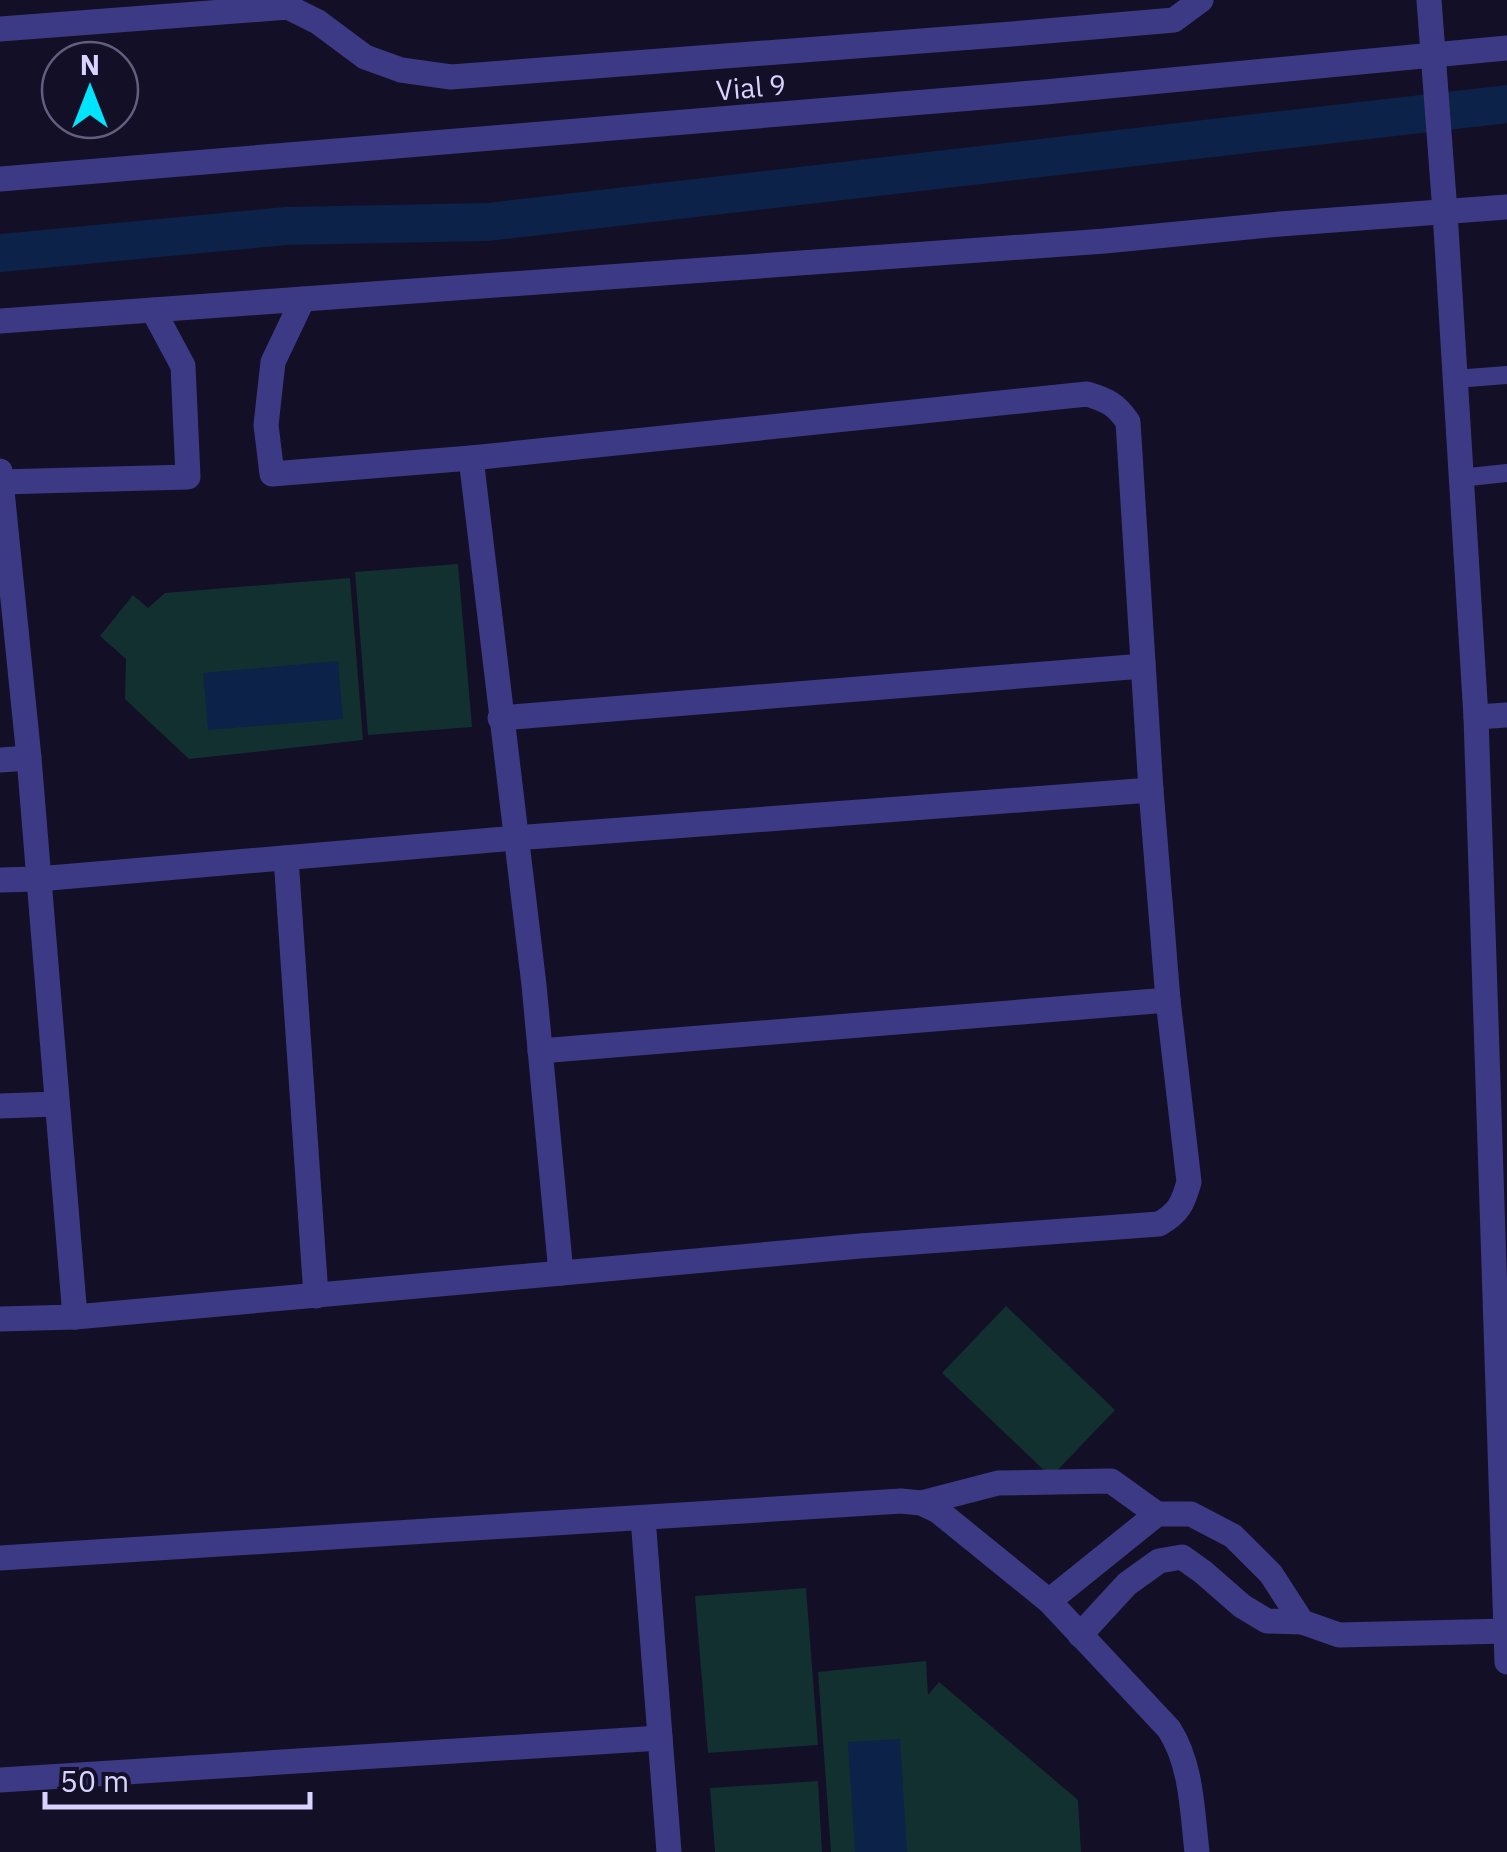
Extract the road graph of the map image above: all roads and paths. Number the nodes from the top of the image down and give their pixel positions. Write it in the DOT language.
graph roads {
  1 [pos="1201,0"];
  2 [pos="1429,0"];
  3 [pos="288,4"];
  4 [pos="0,29"];
  5 [pos="1507,48"];
  6 [pos="1434,55"];
  7 [pos="0,179"];
  8 [pos="1507,207"];
  9 [pos="1444,212"];
  10 [pos="304,299"];
  11 [pos="154,310"];
  12 [pos="0,321"];
  13 [pos="1507,375"];
  14 [pos="1454,380"];
  15 [pos="471,458"];
  16 [pos="1507,474"];
  17 [pos="1,478"];
  18 [pos="1460,478"];
  19 [pos="1143,666"];
  20 [pos="1507,715"];
  21 [pos="1476,717"];
  22 [pos="500,718"];
  23 [pos="29,758"];
  24 [pos="0,760"];
  25 [pos="1151,790"];
  26 [pos="515,838"];
  27 [pos="286,858"];
  28 [pos="38,879"];
  29 [pos="0,880"];
  30 [pos="1168,1000"];
  31 [pos="540,1051"];
  32 [pos="56,1104"];
  33 [pos="0,1106"];
  34 [pos="561,1273"];
  35 [pos="316,1296"];
  36 [pos="75,1316"];
  37 [pos="0,1319"];
  38 [pos="921,1502"];
  39 [pos="1157,1514"];
  40 [pos="644,1518"];
  41 [pos="0,1558"];
  42 [pos="1049,1601"];
  43 [pos="1302,1622"];
  44 [pos="1506,1630"];
  45 [pos="1080,1635"];
  46 [pos="1507,1662"];
  47 [pos="660,1738"];
  48 [pos="0,1780"];
  49 [pos="668,1852"];
  50 [pos="1197,1852"];
  1 -- 3 [label="street"];
  2 -- 6 [label="street"];
  3 -- 4 [label="street"];
  5 -- 6 [label="street, Vial 9"];
  6 -- 7 [label="street, Vial 9"];
  6 -- 9 [label="street"];
  8 -- 9 [label="street"];
  9 -- 10 [label="street"];
  9 -- 14 [label="street"];
  10 -- 11 [label="street"];
  10 -- 15 [label="street"];
  11 -- 12 [label="street"];
  11 -- 17 [label="street"];
  13 -- 14 [label="lane"];
  14 -- 18 [label="street"];
  15 -- 19 [label="street"];
  15 -- 22 [label="street"];
  16 -- 18 [label="lane"];
  17 -- 23 [label="street"];
  18 -- 21 [label="street"];
  19 -- 22 [label="street"];
  19 -- 25 [label="street"];
  20 -- 21 [label="street"];
  21 -- 44 [label="street"];
  22 -- 26 [label="street"];
  23 -- 24 [label="street"];
  23 -- 28 [label="street"];
  25 -- 26 [label="street"];
  25 -- 30 [label="street"];
  26 -- 27 [label="street"];
  26 -- 31 [label="street"];
  27 -- 28 [label="street"];
  27 -- 35 [label="street"];
  28 -- 29 [label="street"];
  28 -- 32 [label="street"];
  30 -- 31 [label="street"];
  30 -- 34 [label="street"];
  31 -- 34 [label="street"];
  32 -- 33 [label="street"];
  32 -- 36 [label="street"];
  34 -- 35 [label="street"];
  35 -- 36 [label="street"];
  36 -- 37 [label="street"];
  38 -- 39 [label="street"];
  38 -- 40 [label="street"];
  38 -- 42 [label="street"];
  39 -- 42 [label="street"];
  39 -- 43 [label="street"];
  40 -- 41 [label="street"];
  40 -- 47 [label="street"];
  42 -- 45 [label="street"];
  43 -- 44 [label="street"];
  43 -- 45 [label="street"];
  44 -- 46 [label="street"];
  45 -- 50 [label="street"];
  47 -- 48 [label="street"];
  47 -- 49 [label="street"];
}
